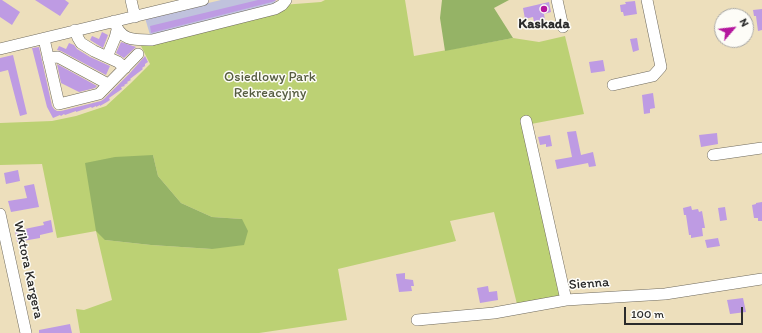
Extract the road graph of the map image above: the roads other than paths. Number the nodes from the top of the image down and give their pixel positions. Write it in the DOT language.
graph roads {
  1 [pos="131,0"];
  2 [pos="203,0"];
  3 [pos="286,0"];
  4 [pos="557,0"];
  5 [pos="647,0"];
  6 [pos="135,17"];
  7 [pos="115,26"];
  8 [pos="563,27"];
  9 [pos="75,30"];
  10 [pos="44,39"];
  11 [pos="0,49"];
  12 [pos="138,54"];
  13 [pos="106,56"];
  14 [pos="48,58"];
  15 [pos="125,68"];
  16 [pos="108,84"];
  17 [pos="613,85"];
  18 [pos="526,121"];
  19 [pos="762,148"];
  20 [pos="713,155"];
  21 [pos="0,214"];
  22 [pos="762,279"];
  23 [pos="566,300"];
  24 [pos="417,320"];
  25 [pos="26,333"];
  1 -- 6 [label="street"];
  2 -- 6 [label="street"];
  3 -- 7 [label="street"];
  4 -- 8 [label="street"];
  5 -- 17 [label="street"];
  6 -- 7 [label="street"];
  7 -- 9 [label="street"];
  7 -- 13 [label="street"];
  9 -- 10 [label="street"];
  9 -- 13 [label="street"];
  10 -- 11 [label="street"];
  10 -- 14 [label="street"];
  12 -- 15 [label="street"];
  13 -- 15 [label="street"];
  14 -- 16 [label="street"];
  14 -- 16 [label="street"];
  15 -- 16 [label="street"];
  18 -- 23 [label="street"];
  19 -- 20 [label="street"];
  21 -- 25 [label="street, Wiktora Kargera"];
  22 -- 23 [label="street, Sienna"];
  23 -- 24 [label="street, Sienna"];
}
